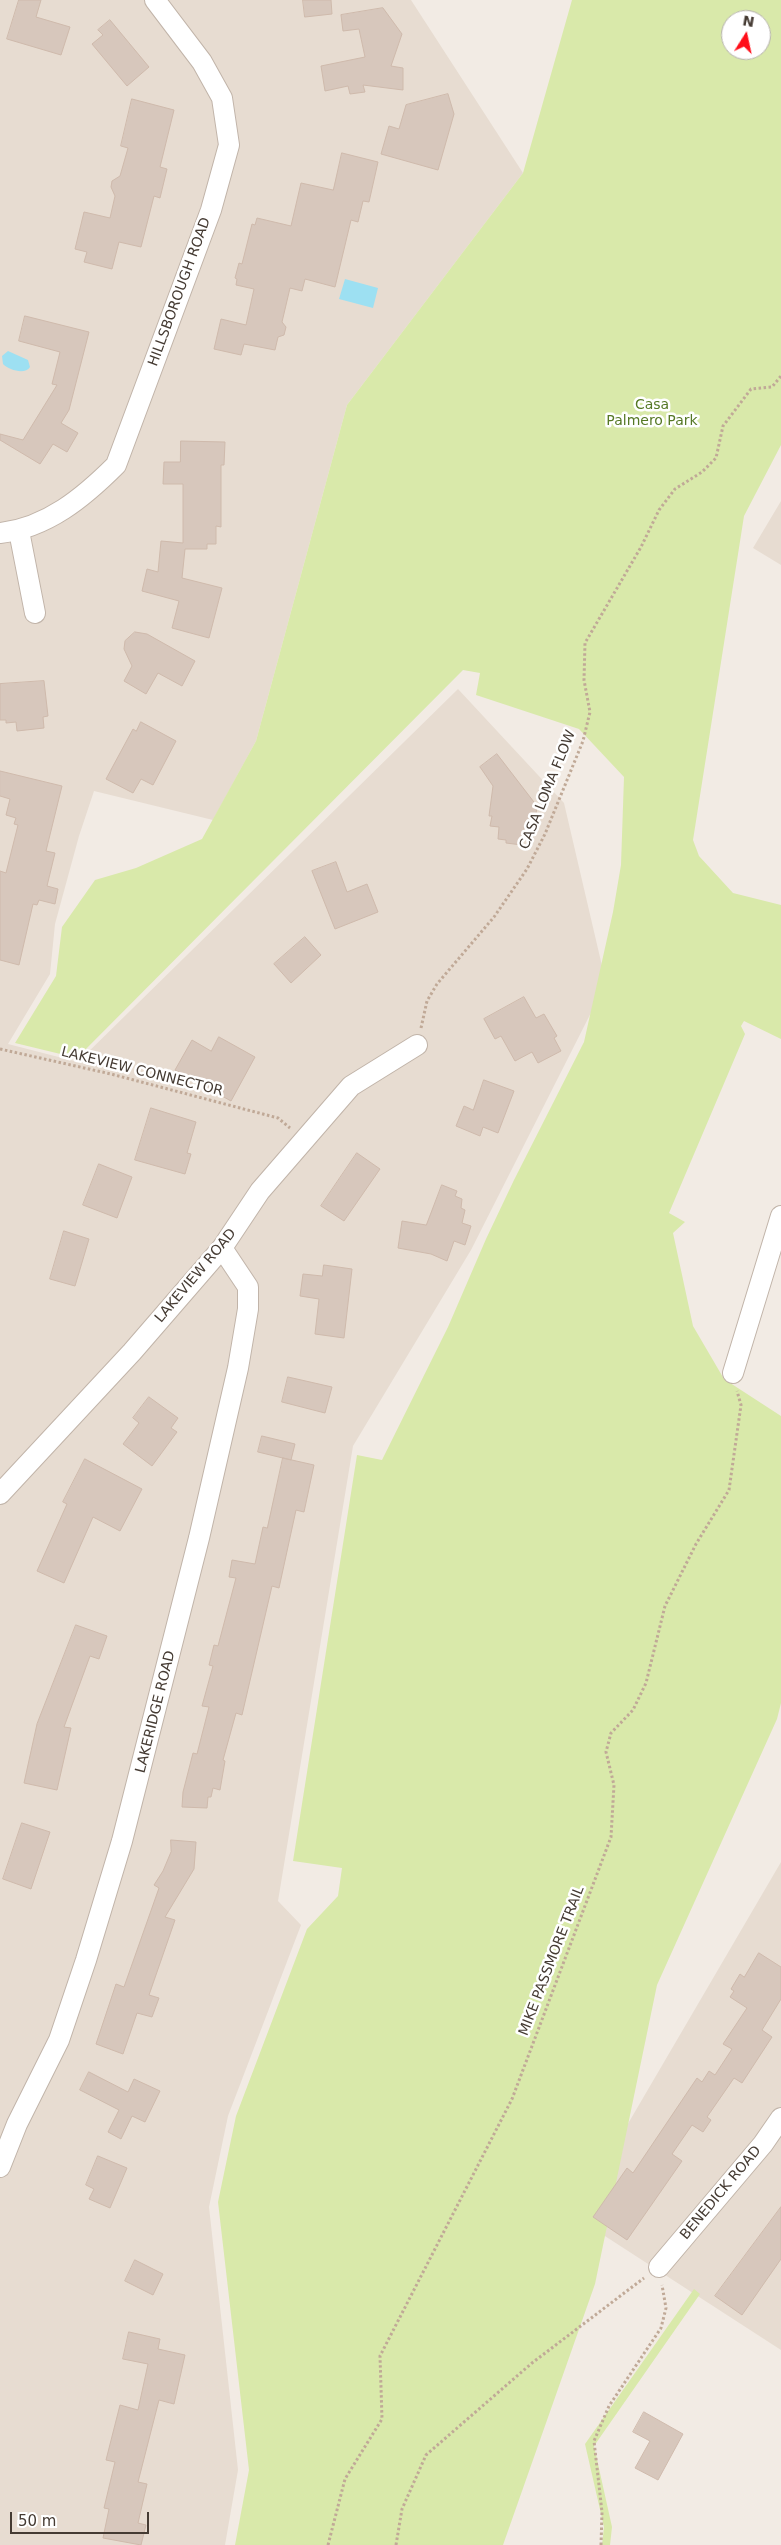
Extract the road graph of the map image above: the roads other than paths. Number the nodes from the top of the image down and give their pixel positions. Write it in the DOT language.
graph roads {
  1 [pos="155,0"];
  2 [pos="10,532"];
  3 [pos="36,613"];
  4 [pos="417,1045"];
  5 [pos="781,1216"];
  6 [pos="222,1248"];
  7 [pos="733,1373"];
  8 [pos="0,1494"];
  9 [pos="781,2118"];
  10 [pos="0,2167"];
  11 [pos="659,2267"];
  1 -- 2 [label="street, HILLSBOROUGH ROAD"];
  2 -- 3 [label="street"];
  4 -- 6 [label="street, LAKEVIEW ROAD"];
  5 -- 7 [label="street"];
  6 -- 8 [label="street, LAKEVIEW ROAD"];
  6 -- 10 [label="street, LAKERIDGE ROAD"];
  9 -- 11 [label="street, BENEDICK ROAD"];
}
